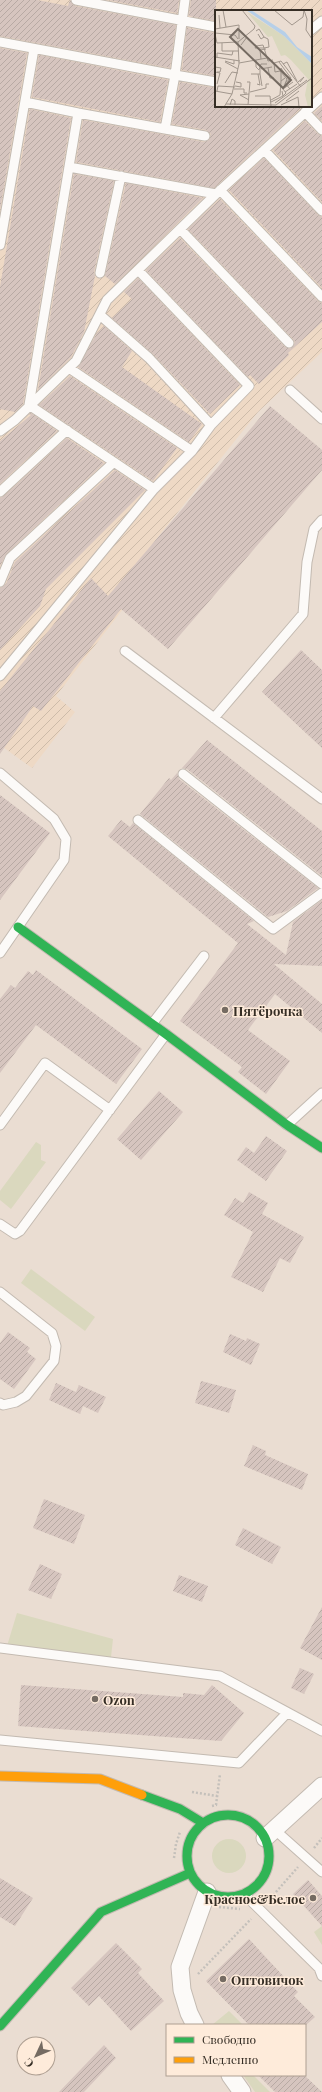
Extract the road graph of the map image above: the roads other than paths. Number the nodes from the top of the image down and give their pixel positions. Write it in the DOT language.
graph roads {
  1 [pos="76,0"];
  2 [pos="185,0"];
  3 [pos="182,21"];
  4 [pos="322,21"];
  5 [pos="215,28"];
  6 [pos="312,29"];
  7 [pos="0,42"];
  8 [pos="34,49"];
  9 [pos="175,75"];
  10 [pos="215,82"];
  11 [pos="322,97"];
  12 [pos="25,102"];
  13 [pos="312,106"];
  14 [pos="311,107"];
  15 [pos="305,112"];
  16 [pos="78,113"];
  17 [pos="165,129"];
  18 [pos="322,130"];
  19 [pos="205,136"];
  20 [pos="264,150"];
  21 [pos="69,167"];
  22 [pos="121,176"];
  23 [pos="218,192"];
  24 [pos="322,211"];
  25 [pos="180,229"];
  26 [pos="0,245"];
  27 [pos="138,270"];
  28 [pos="100,273"];
  29 [pos="322,297"];
  30 [pos="100,315"];
  31 [pos="289,342"];
  32 [pos="69,368"];
  33 [pos="290,390"];
  34 [pos="29,405"];
  35 [pos="322,419"];
  36 [pos="212,425"];
  37 [pos="67,430"];
  38 [pos="0,431"];
  39 [pos="192,451"];
  40 [pos="114,462"];
  41 [pos="154,489"];
  42 [pos="0,492"];
  43 [pos="322,520"];
  44 [pos="0,582"];
  45 [pos="125,651"];
  46 [pos="0,676"];
  47 [pos="214,718"];
  48 [pos="0,773"];
  49 [pos="183,774"];
  50 [pos="322,799"];
  51 [pos="138,820"];
  52 [pos="322,884"];
  53 [pos="322,893"];
  54 [pos="18,927"];
  55 [pos="0,953"];
  56 [pos="204,956"];
  57 [pos="152,1024"];
  58 [pos="166,1034"];
  59 [pos="322,1093"];
  60 [pos="110,1110"];
  61 [pos="0,1125"];
  62 [pos="287,1125"];
  63 [pos="322,1148"];
  64 [pos="0,1224"];
  65 [pos="0,1292"];
  66 [pos="0,1403"];
  67 [pos="0,1648"];
  68 [pos="287,1713"];
  69 [pos="322,1731"];
  70 [pos="0,1740"];
  71 [pos="0,1776"];
  72 [pos="322,1786"];
  73 [pos="203,1823"];
  74 [pos="270,1834"];
  75 [pos="322,1872"];
  76 [pos="190,1873"];
  77 [pos="244,1894"];
  78 [pos="206,1897"];
  79 [pos="322,1976"];
  80 [pos="194,2024"];
  81 [pos="0,2026"];
  82 [pos="231,2076"];
  83 [pos="242,2092"];
  1 -- 3 [label="lane"];
  2 -- 3 [label="lane"];
  3 -- 5 [label="lane"];
  3 -- 9 [label="lane"];
  4 -- 6 [label="lane"];
  7 -- 8 [label="lane"];
  8 -- 9 [label="lane"];
  8 -- 12 [label="lane"];
  9 -- 10 [label="lane"];
  9 -- 17 [label="lane"];
  11 -- 13 [label="lane"];
  12 -- 16 [label="lane"];
  12 -- 26 [label="lane"];
  14 -- 15 [label="lane"];
  15 -- 18 [label="lane"];
  15 -- 20 [label="lane"];
  16 -- 17 [label="lane"];
  16 -- 21 [label="lane"];
  17 -- 19 [label="lane"];
  20 -- 23 [label="lane"];
  20 -- 24 [label="lane"];
  21 -- 22 [label="lane"];
  21 -- 34 [label="lane"];
  22 -- 23 [label="lane"];
  22 -- 28 [label="lane"];
  23 -- 25 [label="lane"];
  23 -- 29 [label="lane"];
  25 -- 27 [label="lane"];
  25 -- 31 [label="lane"];
  27 -- 30 [label="lane"];
  27 -- 36 [label="lane"];
  30 -- 32 [label="lane"];
  30 -- 36 [label="lane"];
  32 -- 34 [label="lane"];
  32 -- 39 [label="lane"];
  33 -- 35 [label="lane"];
  34 -- 37 [label="lane"];
  34 -- 38 [label="lane"];
  36 -- 39 [label="lane"];
  37 -- 40 [label="lane"];
  37 -- 42 [label="lane"];
  39 -- 41 [label="lane"];
  40 -- 41 [label="lane"];
  40 -- 44 [label="lane"];
  41 -- 46 [label="lane"];
  43 -- 47 [label="lane"];
  45 -- 47 [label="lane"];
  47 -- 50 [label="lane"];
  48 -- 54 [label="lane"];
  49 -- 52 [label="lane"];
  51 -- 53 [label="lane"];
  54 -- 55 [label="lane"];
  54 -- 57 [label="street"];
  56 -- 57 [label="lane"];
  57 -- 58 [label="street"];
  58 -- 60 [label="lane"];
  58 -- 62 [label="street"];
  59 -- 62 [label="lane"];
  60 -- 61 [label="lane"];
  60 -- 64 [label="lane"];
  62 -- 63 [label="street"];
  65 -- 66 [label="lane"];
  67 -- 68 [label="lane"];
  68 -- 69 [label="lane"];
  68 -- 70 [label="lane"];
  71 -- 73 [label="street"];
  72 -- 74 [label="street"];
  73 -- 74 [label="street"];
  73 -- 76 [label="street"];
  74 -- 75 [label="lane"];
  74 -- 77 [label="street"];
  76 -- 78 [label="street"];
  76 -- 81 [label="street"];
  77 -- 78 [label="street"];
  77 -- 79 [label="lane"];
  78 -- 80 [label="street"];
  82 -- 83 [label="street"];
}
